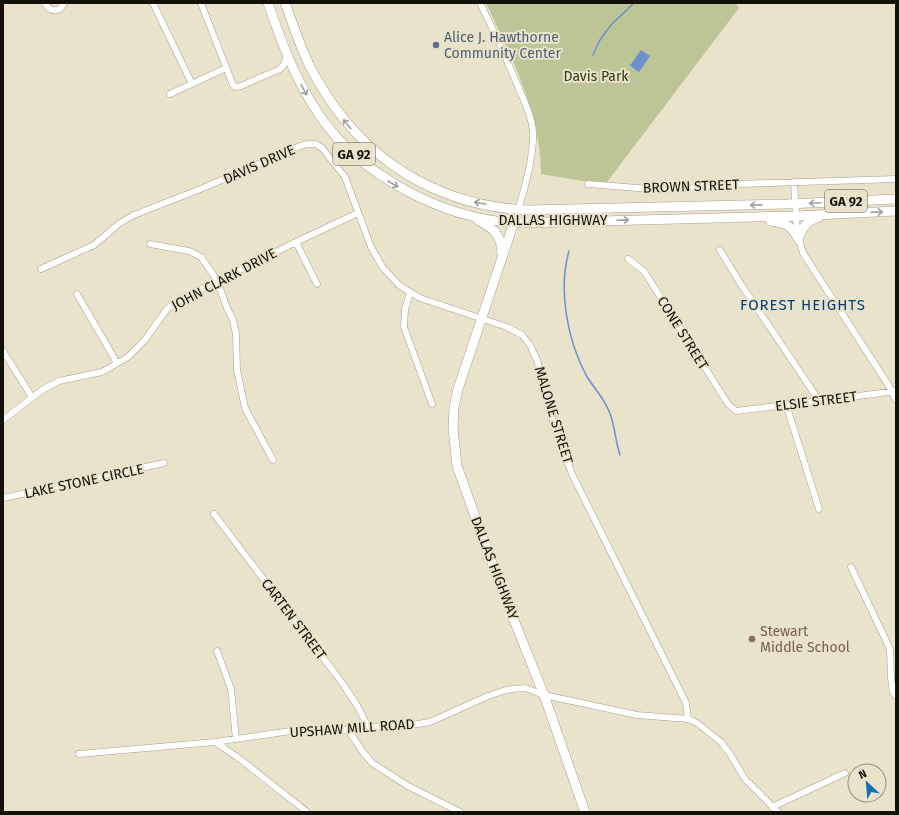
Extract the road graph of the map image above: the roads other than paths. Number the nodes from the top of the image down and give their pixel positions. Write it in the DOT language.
graph roads {
  1 [pos="45,3"];
  2 [pos="65,3"];
  3 [pos="153,3"];
  4 [pos="202,3"];
  5 [pos="268,3"];
  6 [pos="285,3"];
  7 [pos="480,3"];
  8 [pos="286,52"];
  9 [pos="226,68"];
  10 [pos="280,69"];
  11 [pos="296,75"];
  12 [pos="192,84"];
  13 [pos="170,94"];
  14 [pos="896,179"];
  15 [pos="794,182"];
  16 [pos="588,184"];
  17 [pos="896,199"];
  18 [pos="795,204"];
  19 [pos="518,210"];
  20 [pos="896,211"];
  21 [pos="358,213"];
  22 [pos="826,214"];
  23 [pos="471,216"];
  24 [pos="796,216"];
  25 [pos="745,217"];
  26 [pos="514,223"];
  27 [pos="798,239"];
  28 [pos="296,242"];
  29 [pos="150,244"];
  30 [pos="720,250"];
  31 [pos="628,259"];
  32 [pos="500,260"];
  33 [pos="40,269"];
  34 [pos="218,280"];
  35 [pos="317,284"];
  36 [pos="410,293"];
  37 [pos="77,294"];
  38 [pos="481,318"];
  39 [pos="3,351"];
  40 [pos="117,363"];
  41 [pos="894,391"];
  42 [pos="32,397"];
  43 [pos="896,400"];
  44 [pos="818,401"];
  45 [pos="432,404"];
  46 [pos="786,404"];
  47 [pos="736,411"];
  48 [pos="3,420"];
  49 [pos="273,460"];
  50 [pos="164,463"];
  51 [pos="3,498"];
  52 [pos="819,509"];
  53 [pos="214,514"];
  54 [pos="851,567"];
  55 [pos="217,651"];
  56 [pos="544,695"];
  57 [pos="896,696"];
  58 [pos="688,719"];
  59 [pos="368,727"];
  60 [pos="348,730"];
  61 [pos="236,739"];
  62 [pos="215,742"];
  63 [pos="79,754"];
  64 [pos="845,773"];
  65 [pos="772,807"];
  66 [pos="307,812"];
  67 [pos="460,812"];
  68 [pos="585,812"];
  69 [pos="778,812"];
  1 -- 2 [label="street"];
  3 -- 12 [label="street"];
  4 -- 9 [label="street"];
  5 -- 8 [label="main road, DALLAS HIGHWAY / GA 92"];
  19 -- 6 [label="main road, DALLAS HIGHWAY / GA 92, one-way"];
  7 -- 19 [label="street"];
  8 -- 10 [label="street"];
  8 -- 11 [label="main road, DALLAS HIGHWAY / GA 92"];
  9 -- 10 [label="street"];
  9 -- 12 [label="street"];
  10 -- 11 [label="street"];
  11 -- 23 [label="main road, DALLAS HIGHWAY / GA 92, one-way"];
  12 -- 13 [label="street"];
  14 -- 15 [label="street, BROWN STREET"];
  15 -- 16 [label="street, BROWN STREET"];
  15 -- 18 [label="street"];
  17 -- 18 [label="main road, DALLAS HIGHWAY / GA 92, one-way"];
  18 -- 19 [label="main road, DALLAS HIGHWAY / GA 92, one-way"];
  18 -- 24 [label="street"];
  19 -- 26 [label="main road"];
  22 -- 20 [label="main road, DALLAS HIGHWAY / GA 92, one-way"];
  21 -- 28 [label="street, JOHN CLARK DRIVE"];
  21 -- 33 [label="street, DAVIS DRIVE"];
  21 -- 36 [label="street, DAVIS DRIVE"];
  22 -- 24 [label="main road, DALLAS HIGHWAY / GA 92"];
  22 -- 27 [label="main road"];
  23 -- 26 [label="main road, DALLAS HIGHWAY / GA 92"];
  23 -- 32 [label="main road"];
  24 -- 25 [label="main road, DALLAS HIGHWAY / GA 92"];
  24 -- 27 [label="street"];
  26 -- 25 [label="main road, DALLAS HIGHWAY / GA 92, one-way"];
  25 -- 27 [label="main road"];
  26 -- 32 [label="main road"];
  27 -- 41 [label="street"];
  28 -- 34 [label="street, JOHN CLARK DRIVE"];
  28 -- 35 [label="street"];
  29 -- 34 [label="street"];
  30 -- 44 [label="street"];
  31 -- 47 [label="street, CONE STREET"];
  32 -- 38 [label="main road"];
  34 -- 40 [label="street, JOHN CLARK DRIVE"];
  34 -- 49 [label="street"];
  36 -- 38 [label="street, DAVIS DRIVE"];
  36 -- 45 [label="street"];
  37 -- 40 [label="street"];
  38 -- 56 [label="main road, DALLAS HIGHWAY"];
  38 -- 58 [label="street, MALONE STREET"];
  39 -- 42 [label="street"];
  40 -- 42 [label="street, JOHN CLARK DRIVE"];
  41 -- 43 [label="street"];
  41 -- 44 [label="street, ELSIE STREET"];
  42 -- 48 [label="street, JOHN CLARK DRIVE"];
  44 -- 46 [label="street, ELSIE STREET"];
  46 -- 47 [label="street, ELSIE STREET"];
  46 -- 52 [label="street"];
  50 -- 51 [label="street, LAKE STONE CIRCLE"];
  53 -- 59 [label="street, CARTEN STREET"];
  54 -- 57 [label="street"];
  55 -- 61 [label="street"];
  56 -- 58 [label="street, UPSHAW MILL ROAD"];
  56 -- 59 [label="street, UPSHAW MILL ROAD"];
  56 -- 68 [label="main road, DALLAS HIGHWAY"];
  58 -- 65 [label="street"];
  59 -- 60 [label="street, UPSHAW MILL ROAD"];
  60 -- 61 [label="street, UPSHAW MILL ROAD"];
  60 -- 67 [label="street"];
  61 -- 62 [label="street, UPSHAW MILL ROAD"];
  62 -- 63 [label="street, UPSHAW MILL ROAD"];
  62 -- 66 [label="street"];
  64 -- 65 [label="street"];
  65 -- 69 [label="street"];
}
